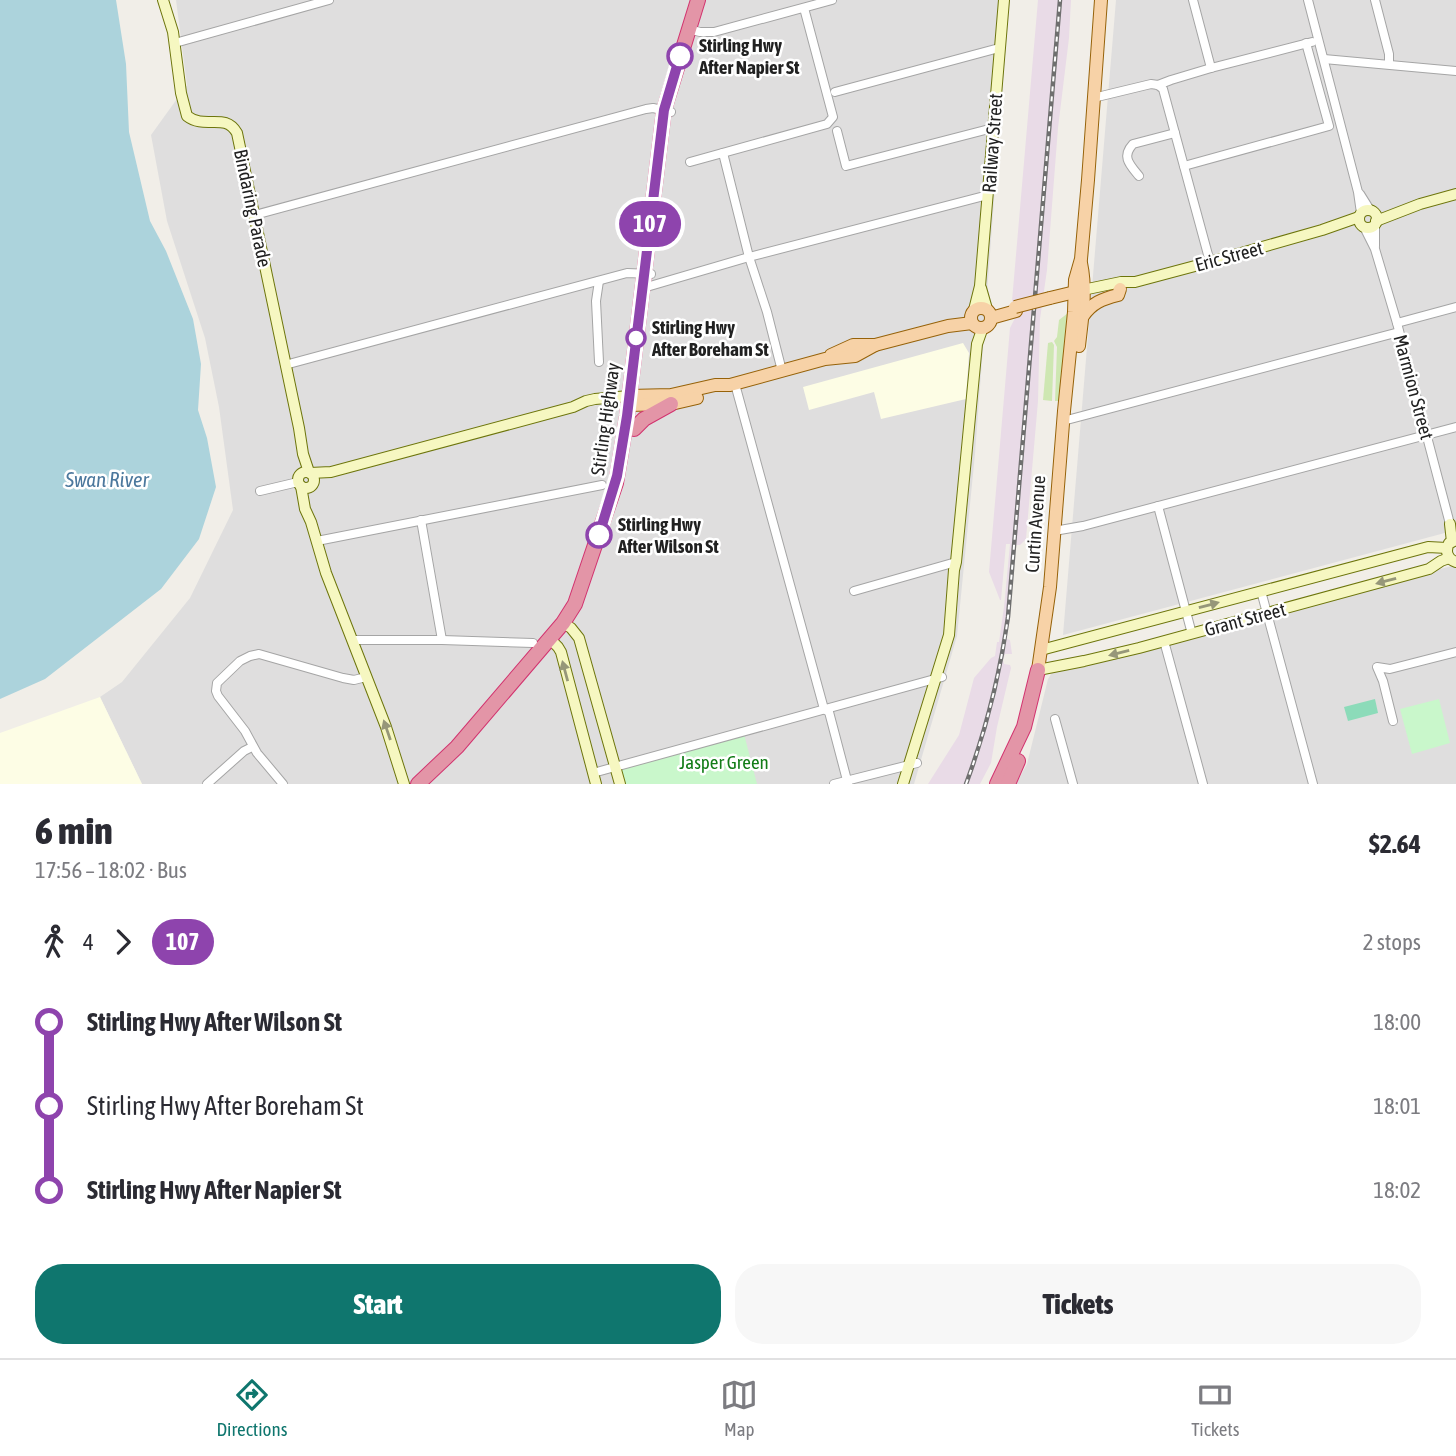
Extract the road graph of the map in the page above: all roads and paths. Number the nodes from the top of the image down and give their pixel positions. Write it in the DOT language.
graph roads {
  1 [pos="163,0"];
  2 [pos="329,0"];
  3 [pos="698,0"];
  4 [pos="706,0"];
  5 [pos="832,0"];
  6 [pos="1003,0"];
  7 [pos="1101,0"];
  8 [pos="1194,0"];
  9 [pos="1308,0"];
  10 [pos="1375,0"];
  11 [pos="804,8"];
  12 [pos="692,30"];
  13 [pos="1318,41"];
  14 [pos="175,43"];
  15 [pos="1306,43"];
  16 [pos="999,48"];
  17 [pos="1324,59"];
  18 [pos="1389,64"];
  19 [pos="1212,68"];
  20 [pos="1456,71"];
  21 [pos="1161,87"];
  22 [pos="835,92"];
  23 [pos="1093,98"];
  24 [pos="668,111"];
  25 [pos="993,128"];
  26 [pos="837,131"];
  27 [pos="1175,133"];
  28 [pos="723,153"];
  29 [pos="690,162"];
  30 [pos="1184,166"];
  31 [pos="1139,176"];
  32 [pos="1456,194"];
  33 [pos="988,195"];
  34 [pos="255,215"];
  35 [pos="1368,219"];
  36 [pos="749,257"];
  37 [pos="1210,262"];
  38 [pos="651,279"];
  39 [pos="599,281"];
  40 [pos="1135,282"];
  41 [pos="583,285"];
  42 [pos="1120,289"];
  43 [pos="1080,295"];
  44 [pos="596,301"];
  45 [pos="1456,307"];
  46 [pos="1082,317"];
  47 [pos="980,318"];
  48 [pos="1398,328"];
  49 [pos="599,362"];
  50 [pos="285,365"];
  51 [pos="782,371"];
  52 [pos="732,384"];
  53 [pos="633,400"];
  54 [pos="671,404"];
  55 [pos="1066,420"];
  56 [pos="1456,427"];
  57 [pos="634,429"];
  58 [pos="1426,435"];
  59 [pos="306,479"];
  60 [pos="602,485"];
  61 [pos="260,491"];
  62 [pos="1158,506"];
  63 [pos="421,520"];
  64 [pos="1057,533"];
  65 [pos="317,541"];
  66 [pos="1453,548"];
  67 [pos="956,562"];
  68 [pos="854,591"];
  69 [pos="1261,591"];
  70 [pos="1187,610"];
  71 [pos="1267,613"];
  72 [pos="566,625"];
  73 [pos="1192,634"];
  74 [pos="352,640"];
  75 [pos="442,640"];
  76 [pos="1164,641"];
  77 [pos="552,642"];
  78 [pos="533,643"];
  79 [pos="1045,649"];
  80 [pos="1456,652"];
  81 [pos="1042,670"];
  82 [pos="366,677"];
  83 [pos="939,678"];
  84 [pos="596,698"];
  85 [pos="574,704"];
  86 [pos="824,709"];
  87 [pos="1055,719"];
  88 [pos="1393,722"];
  89 [pos="252,747"];
  90 [pos="914,764"];
  91 [pos="615,767"];
  92 [pos="595,778"];
  93 [pos="848,782"];
  94 [pos="207,784"];
  95 [pos="283,784"];
  96 [pos="404,784"];
  97 [pos="418,784"];
  98 [pos="429,784"];
  99 [pos="620,784"];
  100 [pos="834,784"];
  101 [pos="903,784"];
  102 [pos="910,784"];
  103 [pos="997,784"];
  104 [pos="1008,784"];
  105 [pos="1073,784"];
  106 [pos="1202,784"];
  107 [pos="1312,784"];
  1 -- 14 [label="street, Bindaring Parade"];
  2 -- 14 [label="street"];
  3 -- 12 [label="highway, Stirling Highway"];
  4 -- 12 [label="highway, Stirling Highway"];
  5 -- 11 [label="street"];
  6 -- 16 [label="street, Railway Street"];
  7 -- 23 [label="main road, Curtin Avenue"];
  8 -- 19 [label="street"];
  9 -- 13 [label="street, Marmion Street"];
  10 -- 18 [label="street"];
  11 -- 12 [label="street"];
  11 -- 28 [label="street"];
  12 -- 24 [label="highway, Stirling Highway"];
  13 -- 15 [label="street"];
  13 -- 17 [label="street, Marmion Street"];
  14 -- 34 [label="street, Bindaring Parade"];
  15 -- 19 [label="street"];
  15 -- 30 [label="street"];
  16 -- 22 [label="street"];
  16 -- 25 [label="street, Railway Street"];
  17 -- 18 [label="street"];
  17 -- 35 [label="street, Marmion Street"];
  18 -- 20 [label="street"];
  19 -- 21 [label="street"];
  21 -- 23 [label="street"];
  21 -- 27 [label="street"];
  23 -- 43 [label="main road, Curtin Avenue"];
  24 -- 34 [label="street"];
  24 -- 38 [label="highway, Stirling Highway"];
  25 -- 26 [label="street"];
  25 -- 33 [label="street, Railway Street"];
  27 -- 30 [label="street"];
  27 -- 31 [label="street"];
  28 -- 29 [label="street"];
  28 -- 36 [label="street"];
  30 -- 37 [label="street"];
  32 -- 35 [label="street, Eric Street"];
  33 -- 36 [label="street"];
  33 -- 47 [label="street, Railway Street"];
  34 -- 50 [label="street, Bindaring Parade"];
  35 -- 37 [label="street, Eric Street"];
  35 -- 48 [label="street, Marmion Street"];
  36 -- 38 [label="street"];
  36 -- 51 [label="street"];
  37 -- 40 [label="street, Eric Street"];
  38 -- 39 [label="street"];
  38 -- 53 [label="highway, Stirling Highway"];
  39 -- 41 [label="street"];
  39 -- 44 [label="street"];
  40 -- 42 [label="street, Eric Street"];
  40 -- 43 [label="street, Eric Street"];
  41 -- 44 [label="street"];
  41 -- 50 [label="street"];
  42 -- 43 [label="street, Eric Street"];
  42 -- 46 [label="main road"];
  43 -- 46 [label="main road, Curtin Avenue"];
  43 -- 47 [label="main road, Eric Street, bridge"];
  43 -- 55 [label="main road, Curtin Avenue"];
  44 -- 49 [label="street"];
  45 -- 48 [label="street"];
  46 -- 55 [label="main road, Curtin Avenue"];
  47 -- 51 [label="main road, Eric Street"];
  47 -- 67 [label="street, Railway Street"];
  48 -- 55 [label="street"];
  48 -- 58 [label="street, Marmion Street"];
  50 -- 59 [label="street, Bindaring Parade"];
  51 -- 52 [label="main road, Eric Street"];
  52 -- 53 [label="main road, Eric Street"];
  52 -- 54 [label="main road, Eric Street"];
  52 -- 86 [label="street"];
  53 -- 54 [label="main road, Eric Street"];
  53 -- 57 [label="highway, Stirling Highway"];
  53 -- 59 [label="street"];
  53 -- 72 [label="highway, Stirling Highway"];
  54 -- 57 [label="highway"];
  55 -- 64 [label="main road, Curtin Avenue"];
  56 -- 58 [label="street"];
  57 -- 72 [label="highway, Stirling Highway"];
  58 -- 62 [label="street"];
  58 -- 66 [label="street, Marmion Street"];
  59 -- 61 [label="street"];
  59 -- 65 [label="street, Bindaring Parade"];
  60 -- 63 [label="street"];
  62 -- 64 [label="street"];
  62 -- 70 [label="street"];
  63 -- 65 [label="street"];
  63 -- 75 [label="street"];
  64 -- 79 [label="main road, Curtin Avenue"];
  65 -- 74 [label="street, Bindaring Parade"];
  66 -- 69 [label="street, Grant Street"];
  66 -- 71 [label="street, Grant Street, one-way"];
  67 -- 68 [label="street"];
  67 -- 83 [label="street, Railway Street"];
  70 -- 69 [label="street, Grant Street, one-way"];
  69 -- 71 [label="street"];
  70 -- 73 [label="street"];
  70 -- 79 [label="street, Grant Street"];
  71 -- 73 [label="street, Grant Street"];
  71 -- 107 [label="street"];
  72 -- 77 [label="highway, Stirling Highway"];
  72 -- 84 [label="street"];
  73 -- 76 [label="street, Grant Street"];
  74 -- 75 [label="street"];
  74 -- 82 [label="street, Bindaring Parade"];
  75 -- 78 [label="street"];
  76 -- 81 [label="street, Grant Street, one-way"];
  76 -- 106 [label="street"];
  85 -- 77 [label="street, one-way"];
  77 -- 97 [label="highway, Stirling Highway"];
  77 -- 98 [label="highway, Stirling Highway"];
  79 -- 81 [label="main road, Curtin Avenue"];
  80 -- 88 [label="street"];
  81 -- 103 [label="highway, Curtin Avenue"];
  81 -- 104 [label="highway, Curtin Avenue"];
  82 -- 89 [label="street"];
  96 -- 82 [label="street, Bindaring Parade, one-way"];
  83 -- 86 [label="street"];
  83 -- 90 [label="street, Railway Street"];
  84 -- 85 [label="street"];
  84 -- 91 [label="street"];
  85 -- 92 [label="street"];
  86 -- 91 [label="street"];
  86 -- 93 [label="street"];
  87 -- 105 [label="street"];
  89 -- 94 [label="street"];
  89 -- 95 [label="street"];
  90 -- 93 [label="street"];
  90 -- 101 [label="street, Railway Street"];
  90 -- 102 [label="street, Railway Street"];
  91 -- 92 [label="street"];
  91 -- 99 [label="street"];
  93 -- 100 [label="street"];
}
